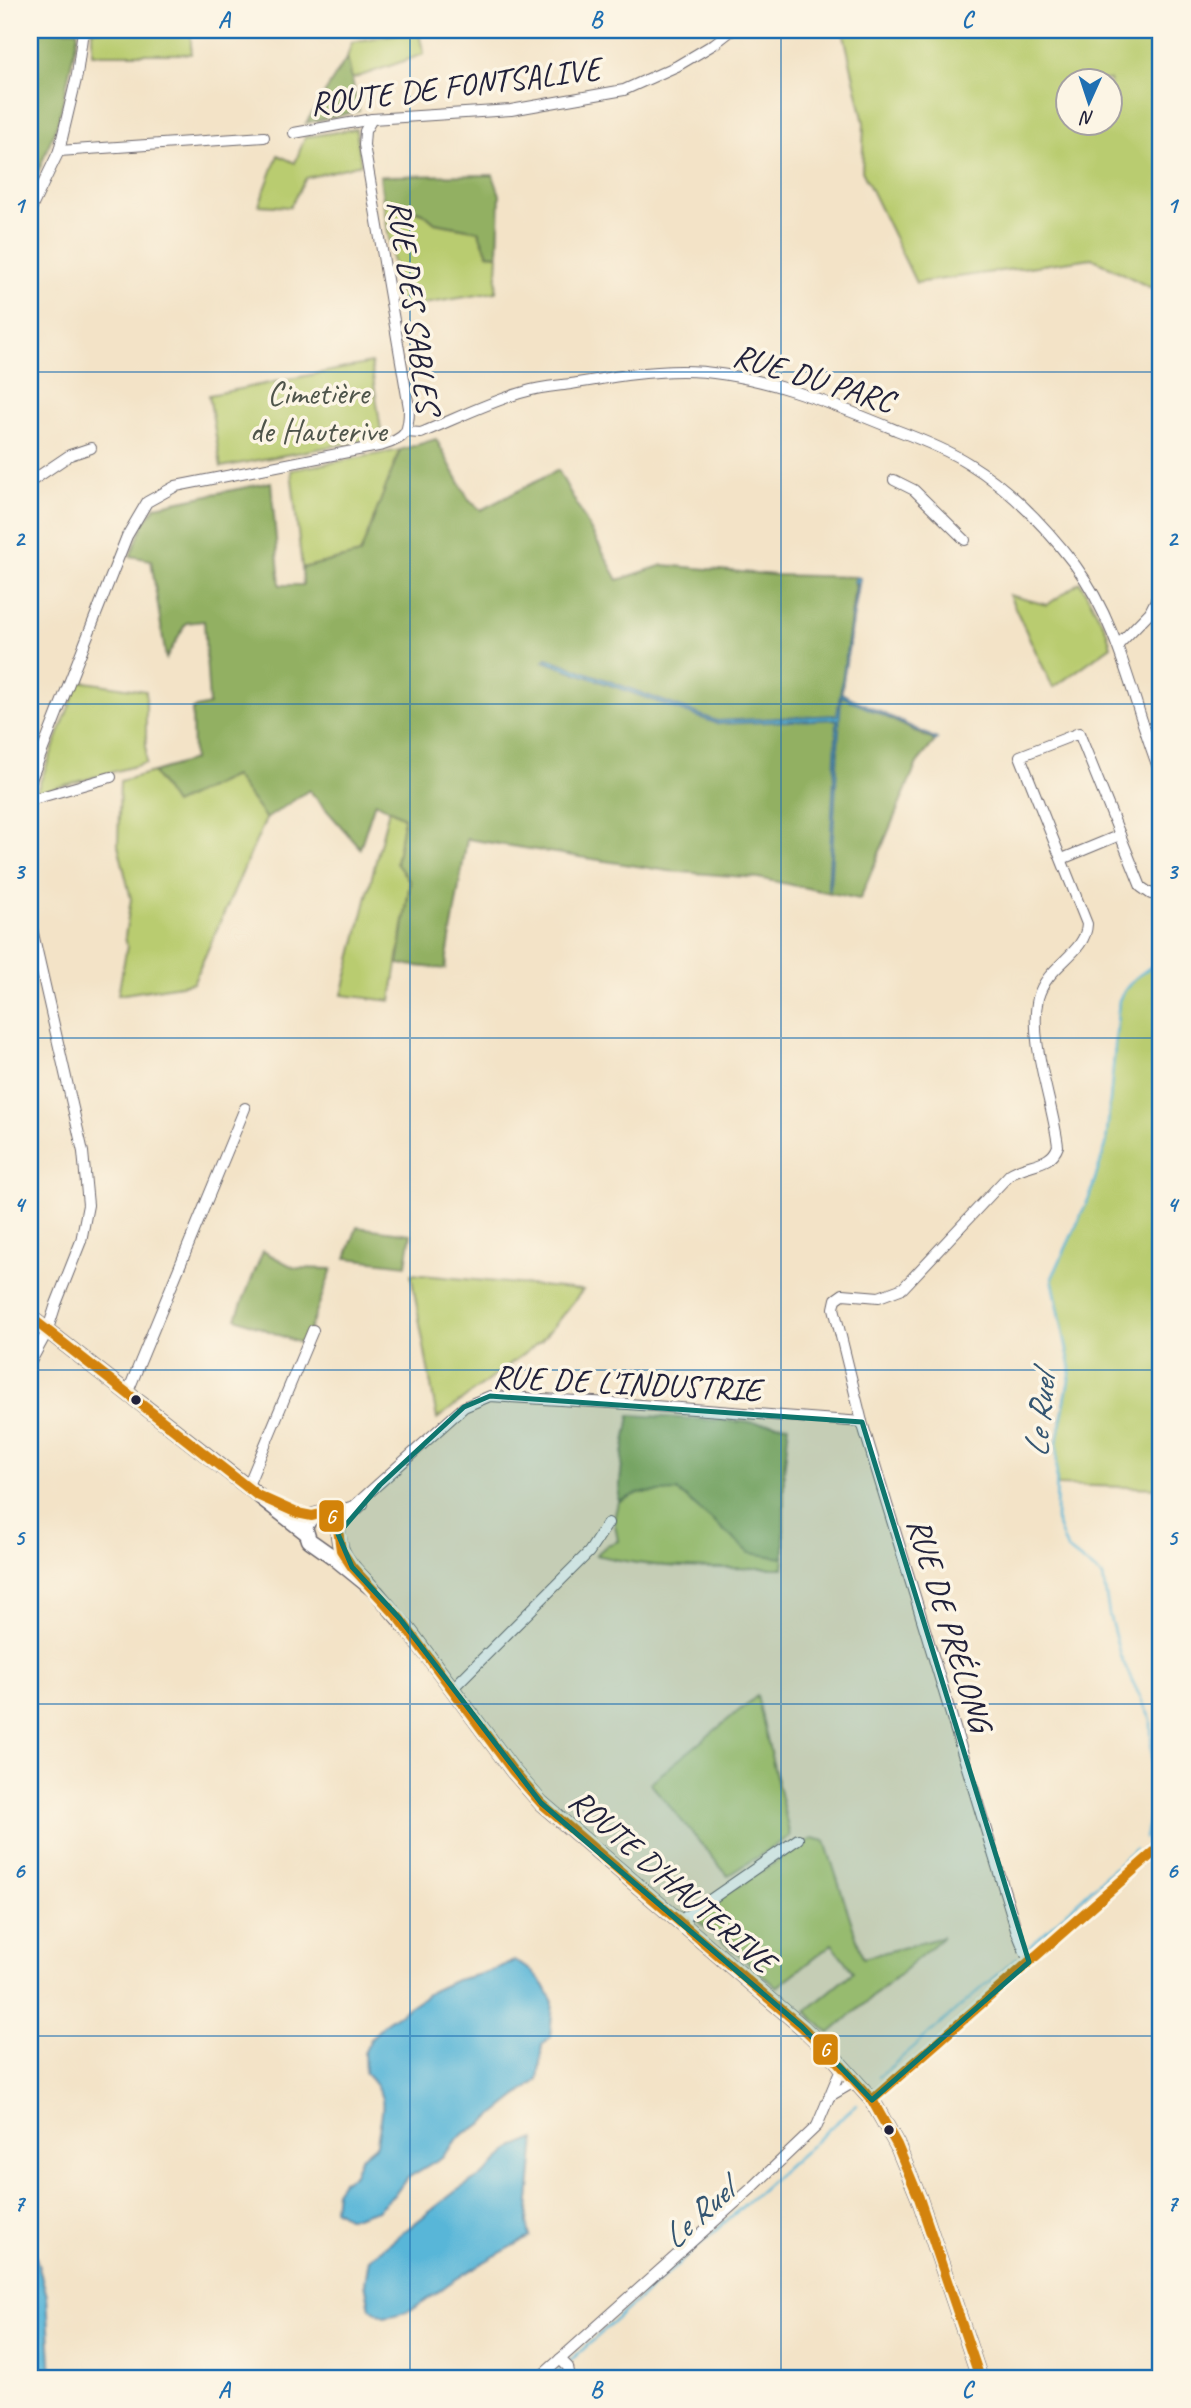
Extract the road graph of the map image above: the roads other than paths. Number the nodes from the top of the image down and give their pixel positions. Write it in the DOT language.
graph roads {
  1 [pos="83,30"];
  2 [pos="732,30"];
  3 [pos="372,119"];
  4 [pos="294,133"];
  5 [pos="264,137"];
  6 [pos="59,151"];
  7 [pos="30,211"];
  8 [pos="406,432"];
  9 [pos="91,448"];
  10 [pos="894,480"];
  11 [pos="30,482"];
  12 [pos="965,540"];
  13 [pos="1161,590"];
  14 [pos="1118,645"];
  15 [pos="1161,775"];
  16 [pos="111,777"];
  17 [pos="30,782"];
  18 [pos="30,800"];
  19 [pos="1120,835"];
  20 [pos="1062,859"];
  21 [pos="1161,893"];
  22 [pos="30,920"];
  23 [pos="245,1108"];
  24 [pos="56,1304"];
  25 [pos="32,1319"];
  26 [pos="313,1330"];
  27 [pos="47,1332"];
  28 [pos="30,1363"];
  29 [pos="127,1394"];
  30 [pos="862,1422"];
  31 [pos="380,1485"];
  32 [pos="252,1492"];
  33 [pos="319,1515"];
  34 [pos="608,1523"];
  35 [pos="338,1531"];
  36 [pos="305,1532"];
  37 [pos="317,1546"];
  38 [pos="370,1586"];
  39 [pos="452,1689"];
  40 [pos="798,1839"];
  41 [pos="1161,1846"];
  42 [pos="678,1922"];
  43 [pos="1029,1962"];
  44 [pos="842,2066"];
  45 [pos="858,2084"];
  46 [pos="830,2096"];
  47 [pos="872,2100"];
  48 [pos="560,2359"];
  49 [pos="539,2378"];
  50 [pos="570,2378"];
  51 [pos="980,2378"];
  1 -- 6 [label="street"];
  2 -- 3 [label="street, ROUTE DE FONTSALIVE"];
  3 -- 4 [label="street, ROUTE DE FONTSALIVE"];
  3 -- 8 [label="street, RUE DES SABLES"];
  5 -- 6 [label="street"];
  6 -- 7 [label="street"];
  8 -- 14 [label="street, RUE DU PARC"];
  8 -- 17 [label="street, RUE DES SABLES"];
  9 -- 11 [label="street"];
  10 -- 12 [label="street"];
  13 -- 14 [label="street"];
  14 -- 15 [label="street, RUE DU PARC"];
  16 -- 18 [label="street"];
  19 -- 20 [label="street"];
  19 -- 20 [label="street"];
  19 -- 21 [label="street"];
  20 -- 30 [label="street, RUE DE PRÉLONG"];
  22 -- 24 [label="street"];
  23 -- 29 [label="street"];
  24 -- 25 [label="street"];
  24 -- 27 [label="street"];
  25 -- 27 [label="main road"];
  26 -- 32 [label="street"];
  27 -- 28 [label="street"];
  27 -- 29 [label="main road"];
  29 -- 32 [label="main road"];
  30 -- 31 [label="street, RUE DE L'INDUSTRIE"];
  30 -- 43 [label="street, RUE DE PRÉLONG"];
  31 -- 33 [label="street, RUE DE L'INDUSTRIE"];
  31 -- 35 [label="street, RUE DE L'INDUSTRIE"];
  32 -- 33 [label="main road"];
  32 -- 36 [label="main road"];
  33 -- 35 [label="main road"];
  33 -- 36 [label="main road"];
  34 -- 39 [label="street"];
  35 -- 37 [label="main road"];
  35 -- 38 [label="main road, ROUTE D'HAUTERIVE"];
  36 -- 37 [label="main road"];
  37 -- 38 [label="main road, ROUTE D'HAUTERIVE"];
  38 -- 39 [label="main road, ROUTE D'HAUTERIVE"];
  39 -- 42 [label="main road, ROUTE D'HAUTERIVE"];
  40 -- 42 [label="street"];
  41 -- 43 [label="street"];
  42 -- 44 [label="main road, ROUTE D'HAUTERIVE"];
  43 -- 47 [label="street"];
  44 -- 45 [label="main road, ROUTE D'HAUTERIVE"];
  44 -- 46 [label="street"];
  45 -- 46 [label="street"];
  45 -- 47 [label="main road, ROUTE D'HAUTERIVE"];
  46 -- 48 [label="street"];
  47 -- 51 [label="main road, ROUTE D'HAUTERIVE"];
  48 -- 49 [label="street"];
  48 -- 50 [label="street"];
}
